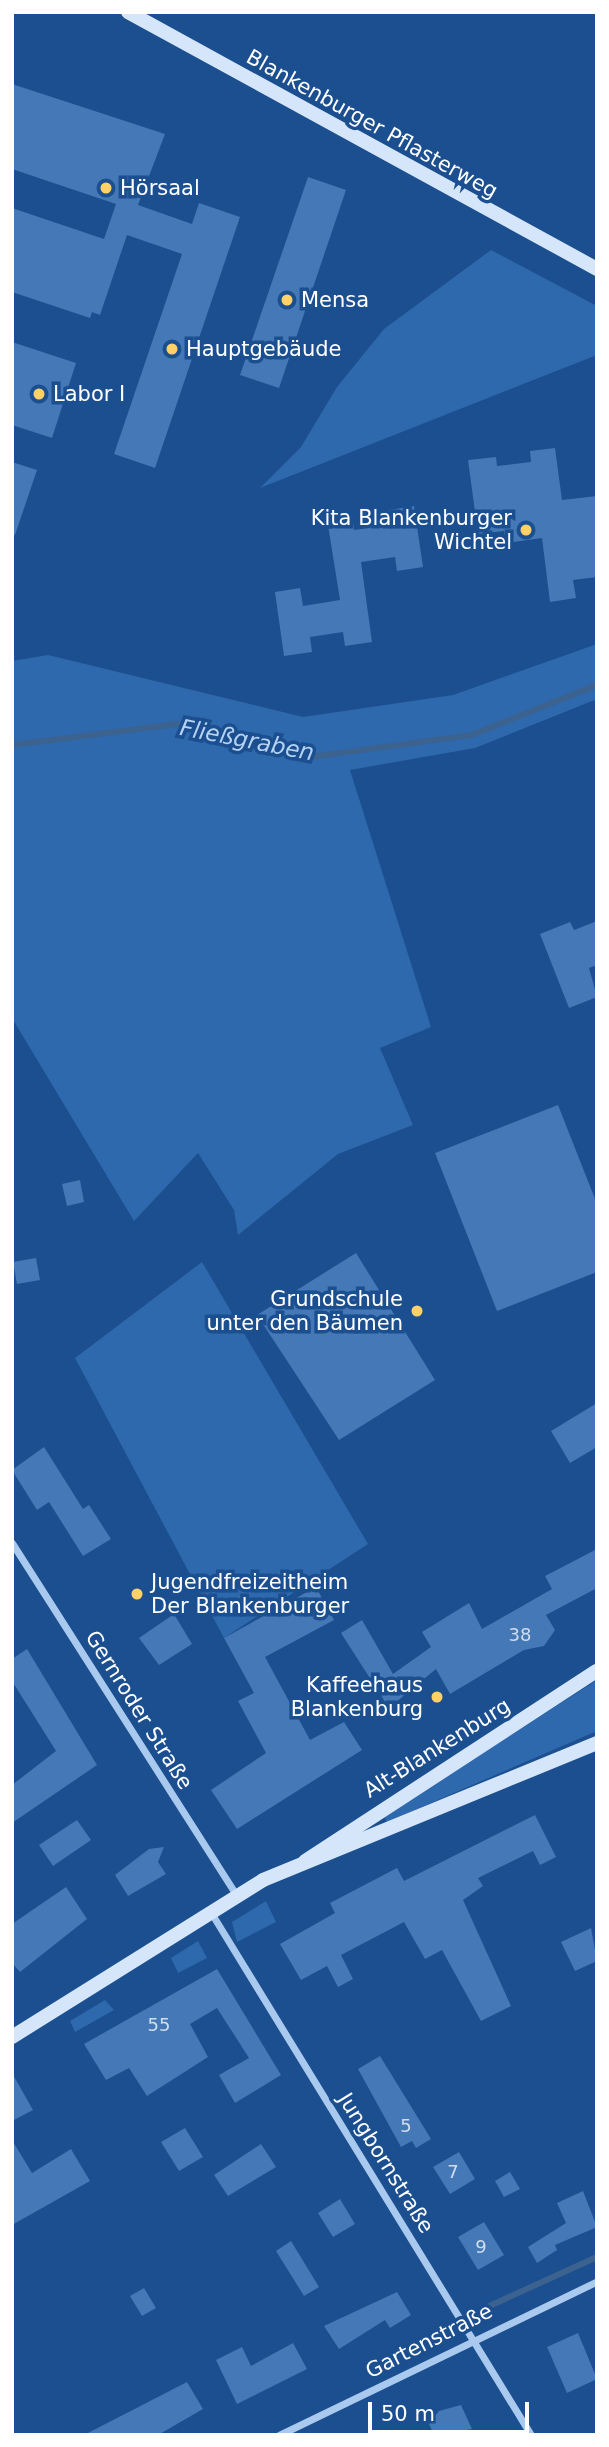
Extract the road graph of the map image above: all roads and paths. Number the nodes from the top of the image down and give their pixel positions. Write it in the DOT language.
graph roads {
  1 [pos="128,12"];
  2 [pos="597,269"];
  3 [pos="12,1543"];
  4 [pos="597,1671"];
  5 [pos="597,1743"];
  6 [pos="302,1864"];
  7 [pos="236,1895"];
  8 [pos="210,1911"];
  9 [pos="12,2037"];
  10 [pos="597,2281"];
  11 [pos="473,2339"];
  12 [pos="279,2435"];
  13 [pos="531,2435"];
  1 -- 2 [label="main road, Blankenburger Pflasterweg"];
  3 -- 7 [label="street, Gernroder Straße"];
  4 -- 6 [label="main road, Alt-Blankenburg"];
  5 -- 6 [label="main road, Alt-Blankenburg"];
  6 -- 7 [label="main road, Alt-Blankenburg"];
  7 -- 8 [label="main road, Alt-Blankenburg"];
  8 -- 9 [label="main road, Alt-Blankenburg"];
  8 -- 11 [label="street, Jungbornstraße"];
  10 -- 11 [label="street, Gartenstraße"];
  11 -- 12 [label="street, Gartenstraße"];
  11 -- 13 [label="street, Jungbornstraße"];
}
